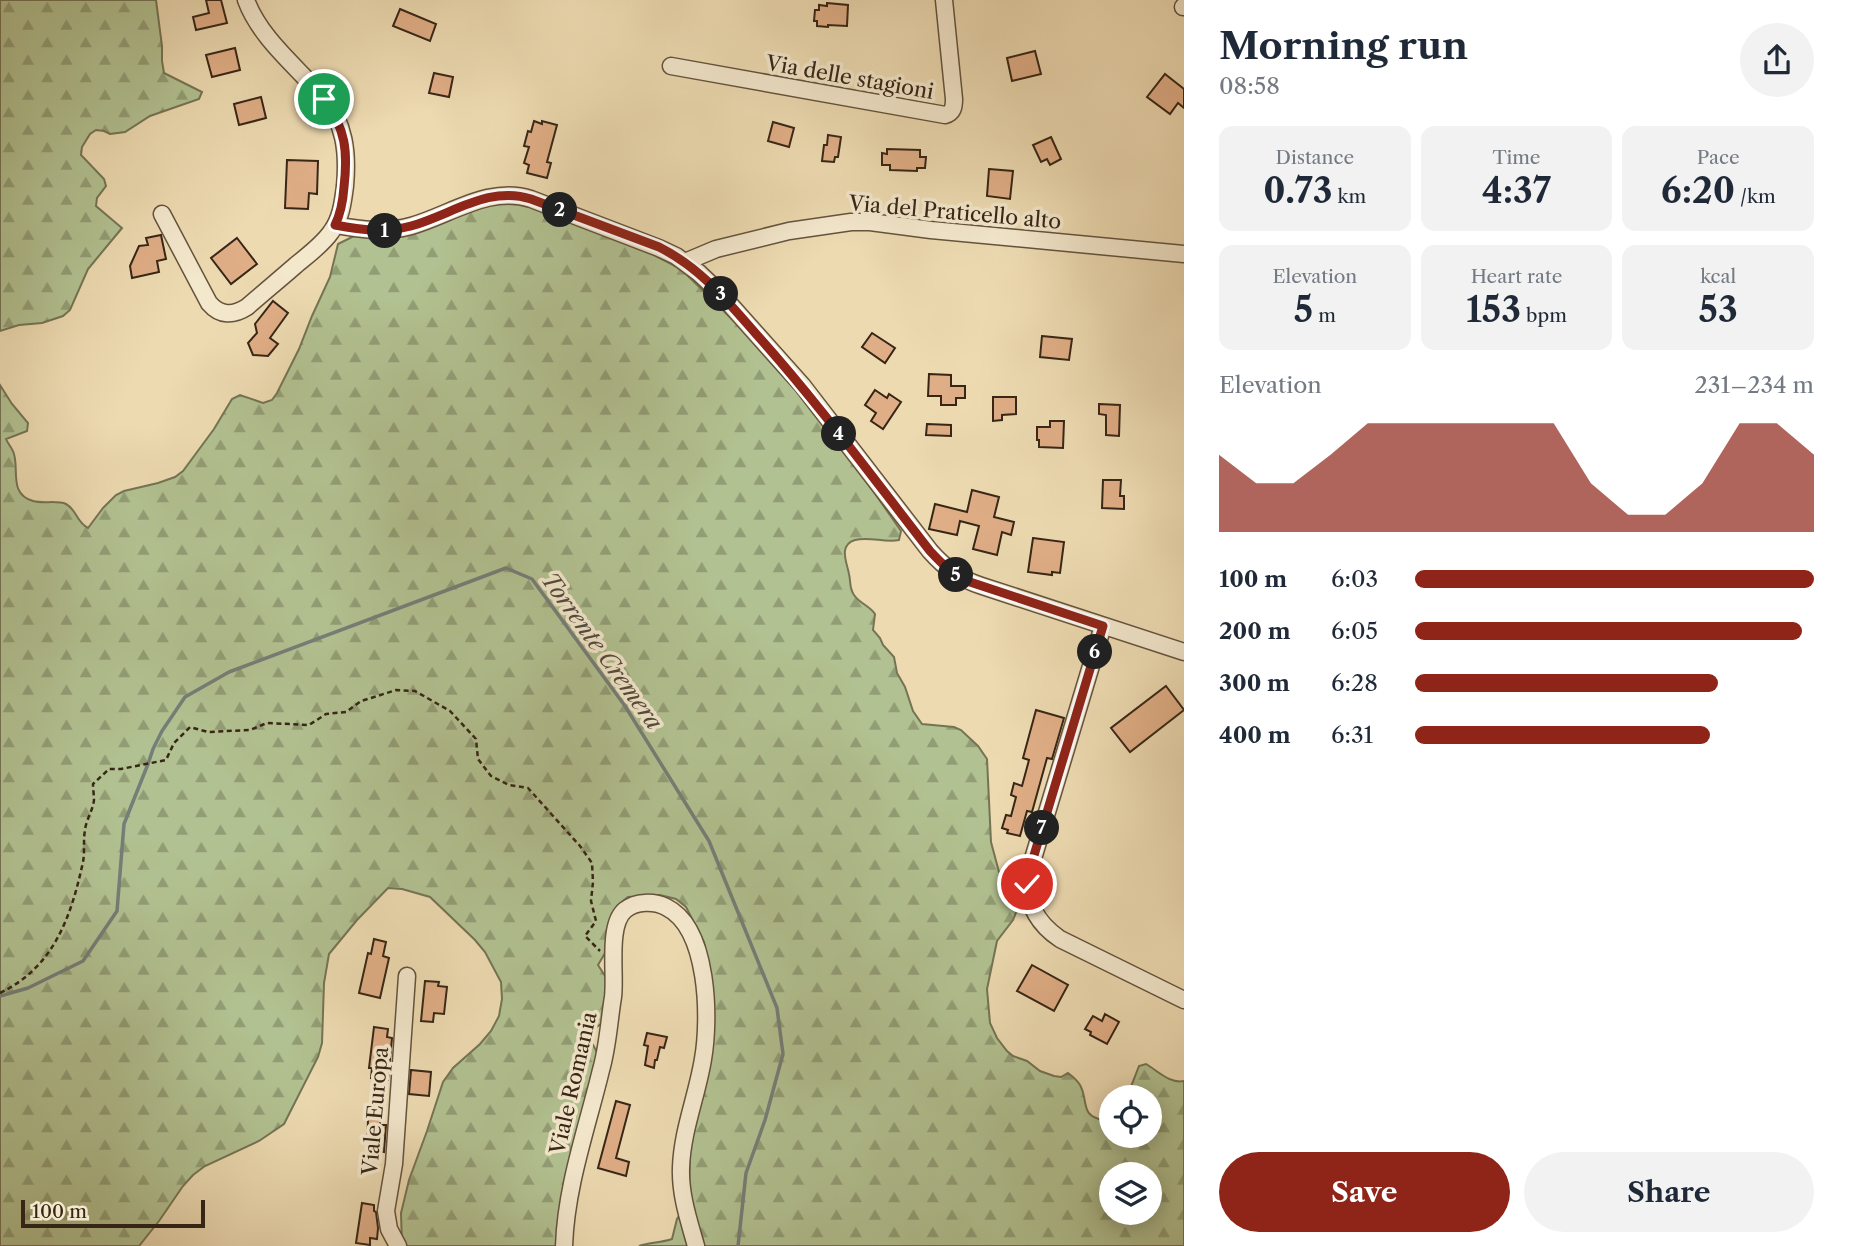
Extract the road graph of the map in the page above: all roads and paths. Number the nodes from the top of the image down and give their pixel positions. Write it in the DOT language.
graph roads {
  1 [pos="246,0"];
  2 [pos="944,0"];
  3 [pos="671,66"];
  4 [pos="162,214"];
  5 [pos="335,225"];
  6 [pos="1184,254"];
  7 [pos="685,262"];
  8 [pos="1103,626"];
  9 [pos="1184,652"];
  10 [pos="613,962"];
  11 [pos="407,976"];
  12 [pos="0,993"];
  13 [pos="1184,1000"];
  14 [pos="398,1246"];
  15 [pos="564,1246"];
  16 [pos="696,1246"];
  1 -- 5 [label="street"];
  2 -- 3 [label="street, Via delle stagioni"];
  4 -- 5 [label="street"];
  5 -- 7 [label="street"];
  6 -- 7 [label="street, Via del Praticello alto"];
  7 -- 8 [label="street"];
  8 -- 9 [label="street"];
  8 -- 13 [label="street"];
  10 -- 12 [label="path"];
  10 -- 15 [label="street, Viale Romania"];
  10 -- 16 [label="street, Viale Romania"];
  11 -- 14 [label="street, Viale Europa"];
}
